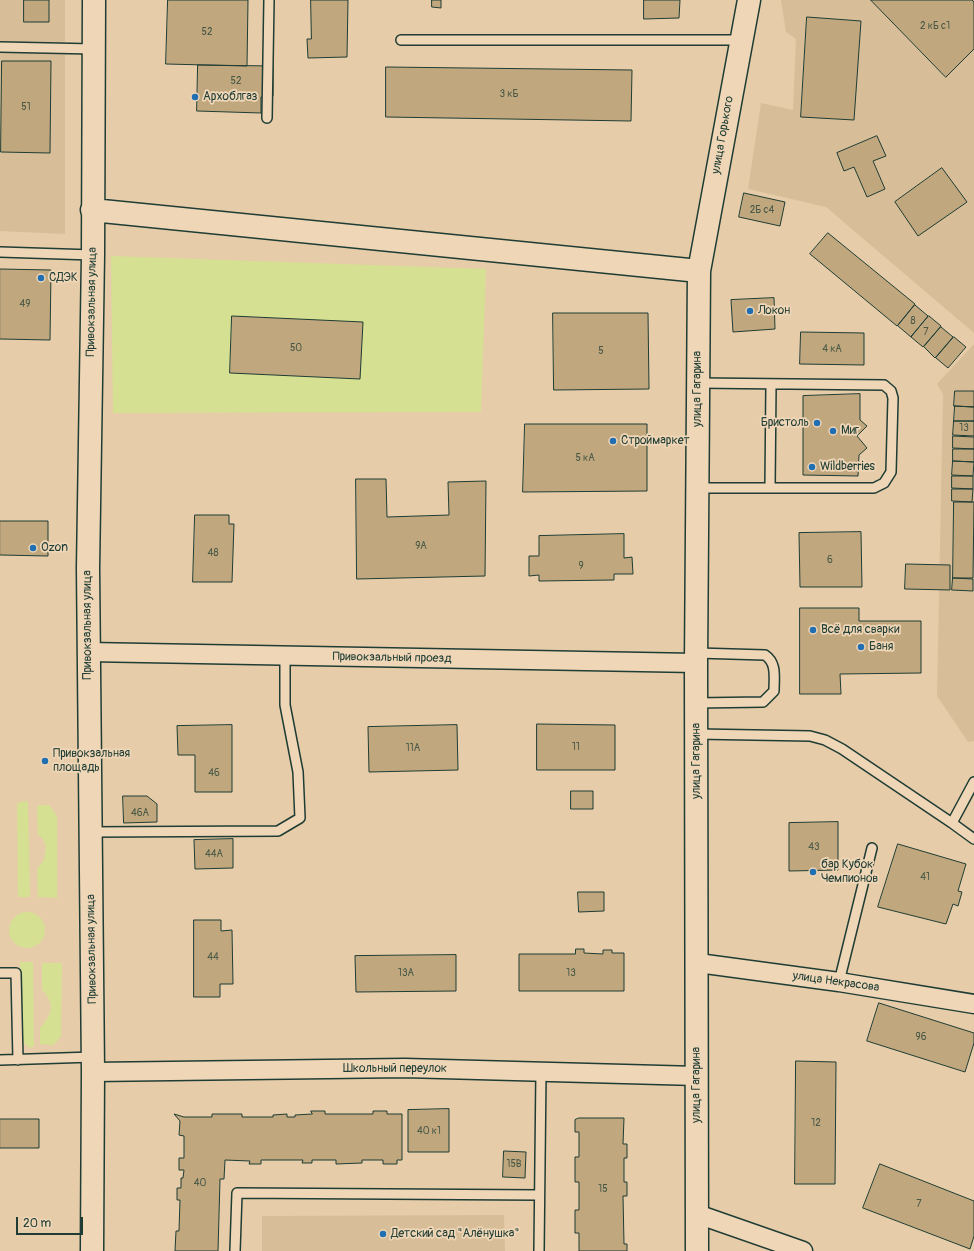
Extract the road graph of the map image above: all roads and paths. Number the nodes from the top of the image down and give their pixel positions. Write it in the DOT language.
graph roads {
  1 [pos="94,0"];
  2 [pos="269,0"];
  3 [pos="749,0"];
  4 [pos="401,40"];
  5 [pos="741,40"];
  6 [pos="0,47"];
  7 [pos="94,49"];
  8 [pos="267,118"];
  9 [pos="92,210"];
  10 [pos="0,252"];
  11 [pos="93,255"];
  12 [pos="699,271"];
  13 [pos="698,383"];
  14 [pos="771,384"];
  15 [pos="698,488"];
  16 [pos="770,488"];
  17 [pos="88,652"];
  18 [pos="285,657"];
  19 [pos="696,658"];
  20 [pos="696,703"];
  21 [pos="697,734"];
  22 [pos="974,782"];
  23 [pos="952,823"];
  24 [pos="90,832"];
  25 [pos="974,839"];
  26 [pos="872,848"];
  27 [pos="698,963"];
  28 [pos="0,973"];
  29 [pos="839,982"];
  30 [pos="974,1004"];
  31 [pos="0,1060"];
  32 [pos="18,1060"];
  33 [pos="93,1064"];
  34 [pos="541,1072"];
  35 [pos="697,1076"];
  36 [pos="538,1195"];
  37 [pos="697,1214"];
  38 [pos="92,1251"];
  39 [pos="235,1251"];
  40 [pos="539,1251"];
  41 [pos="697,1251"];
  42 [pos="803,1251"];
  1 -- 7 [label="street, Привокзальная улица"];
  2 -- 8 [label="lane"];
  3 -- 5 [label="street, улица Горького"];
  4 -- 5 [label="lane"];
  5 -- 12 [label="street, улица Горького"];
  6 -- 7 [label="lane"];
  7 -- 9 [label="street, Привокзальная улица"];
  9 -- 11 [label="street, Привокзальная улица"];
  9 -- 12 [label="street"];
  10 -- 11 [label="lane"];
  11 -- 17 [label="street, Привокзальная улица"];
  12 -- 13 [label="street, улица Гагарина"];
  13 -- 14 [label="lane"];
  13 -- 15 [label="street, улица Гагарина"];
  14 -- 16 [label="lane"];
  14 -- 16 [label="lane"];
  15 -- 16 [label="lane"];
  15 -- 19 [label="street, улица Гагарина"];
  17 -- 18 [label="street, Привокзальный проезд"];
  17 -- 24 [label="street, Привокзальная улица"];
  18 -- 19 [label="street, Привокзальный проезд"];
  18 -- 24 [label="lane"];
  19 -- 20 [label="street, улица Гагарина"];
  19 -- 20 [label="lane"];
  20 -- 21 [label="street, улица Гагарина"];
  21 -- 23 [label="lane"];
  21 -- 27 [label="street, улица Гагарина"];
  22 -- 23 [label="lane"];
  23 -- 25 [label="lane"];
  24 -- 33 [label="street, Привокзальная улица"];
  26 -- 29 [label="lane"];
  27 -- 29 [label="street, улица Некрасова"];
  27 -- 35 [label="street, улица Гагарина"];
  28 -- 32 [label="lane"];
  29 -- 30 [label="street, улица Некрасова"];
  31 -- 32 [label="lane"];
  32 -- 33 [label="lane"];
  33 -- 34 [label="street, Школьный переулок"];
  33 -- 38 [label="street, Привокзальная улица"];
  34 -- 35 [label="street, Школьный переулок"];
  34 -- 36 [label="lane"];
  35 -- 37 [label="street, улица Гагарина"];
  36 -- 39 [label="lane"];
  36 -- 40 [label="lane"];
  37 -- 41 [label="street, улица Гагарина"];
  37 -- 42 [label="street"];
}
